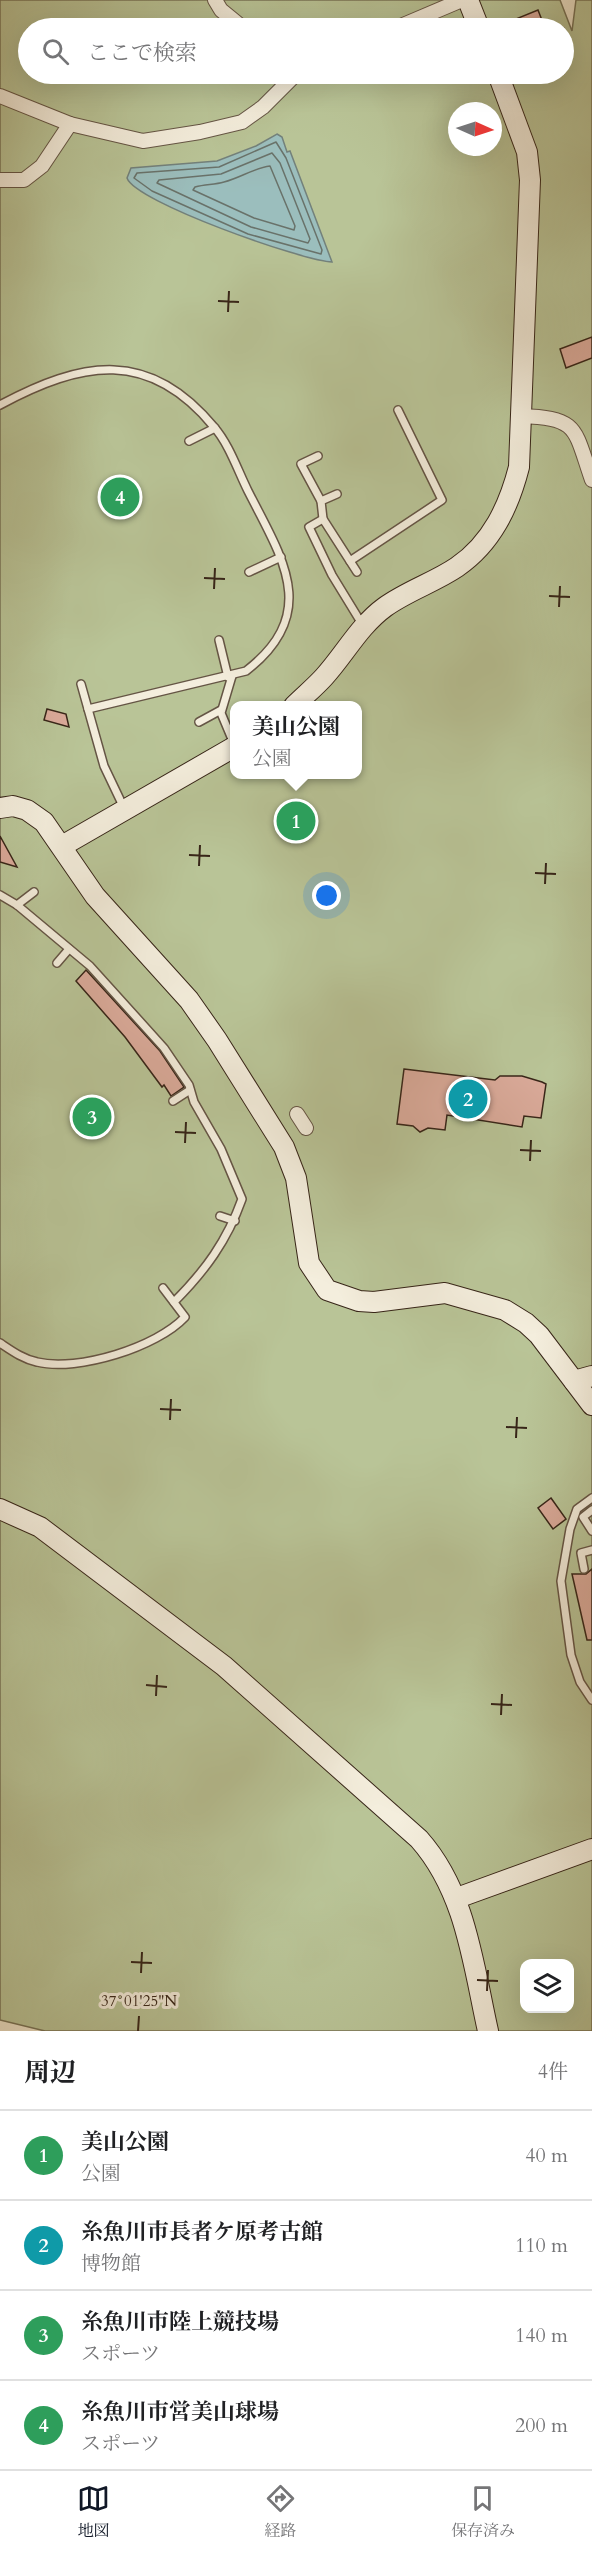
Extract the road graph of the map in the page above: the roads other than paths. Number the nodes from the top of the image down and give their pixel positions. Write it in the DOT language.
graph roads {
  1 [pos="216,0"];
  2 [pos="462,0"];
  3 [pos="468,0"];
  4 [pos="231,18"];
  5 [pos="420,18"];
  6 [pos="475,18"];
  7 [pos="286,84"];
  8 [pos="502,84"];
  9 [pos="0,96"];
  10 [pos="70,124"];
  11 [pos="0,180"];
  12 [pos="0,405"];
  13 [pos="398,410"];
  14 [pos="521,416"];
  15 [pos="215,428"];
  16 [pos="189,441"];
  17 [pos="318,456"];
  18 [pos="592,480"];
  19 [pos="337,494"];
  20 [pos="321,501"];
  21 [pos="323,519"];
  22 [pos="281,557"];
  23 [pos="350,561"];
  24 [pos="249,572"];
  25 [pos="357,572"];
  26 [pos="364,626"];
  27 [pos="219,640"];
  28 [pos="230,676"];
  29 [pos="81,684"];
  30 [pos="298,701"];
  31 [pos="88,709"];
  32 [pos="221,710"];
  33 [pos="199,722"];
  34 [pos="230,737"];
  35 [pos="230,747"];
  36 [pos="0,807"];
  37 [pos="125,811"];
  38 [pos="62,846"];
  39 [pos="34,892"];
  40 [pos="0,895"];
  41 [pos="17,904"];
  42 [pos="69,950"];
  43 [pos="57,963"];
  44 [pos="190,1090"];
  45 [pos="173,1101"];
  46 [pos="297,1114"];
  47 [pos="306,1128"];
  48 [pos="220,1216"];
  49 [pos="235,1221"];
  50 [pos="164,1288"];
  51 [pos="174,1302"];
  52 [pos="0,1343"];
  53 [pos="583,1378"];
  54 [pos="592,1405"];
  55 [pos="592,1498"];
  56 [pos="0,1509"];
  57 [pos="592,1510"];
  58 [pos="592,1531"];
  59 [pos="592,1550"];
  60 [pos="585,1569"];
  61 [pos="592,1700"];
  62 [pos="592,1849"];
  63 [pos="457,1898"];
  64 [pos="488,2031"];
  1 -- 4 [label="street"];
  2 -- 5 [label="street"];
  3 -- 6 [label="street"];
  7 -- 10 [label="street"];
  8 -- 14 [label="street"];
  9 -- 10 [label="street"];
  10 -- 11 [label="street"];
  12 -- 15 [label="lane"];
  13 -- 23 [label="lane"];
  14 -- 18 [label="street"];
  14 -- 26 [label="street"];
  15 -- 16 [label="lane"];
  15 -- 22 [label="lane"];
  17 -- 20 [label="lane"];
  19 -- 20 [label="lane"];
  20 -- 21 [label="lane"];
  21 -- 23 [label="lane"];
  21 -- 26 [label="lane"];
  22 -- 24 [label="lane"];
  22 -- 28 [label="lane"];
  23 -- 25 [label="lane"];
  26 -- 30 [label="street"];
  27 -- 28 [label="lane"];
  28 -- 31 [label="lane"];
  28 -- 32 [label="lane"];
  29 -- 31 [label="lane"];
  31 -- 37 [label="lane"];
  32 -- 33 [label="lane"];
  32 -- 34 [label="lane"];
  35 -- 37 [label="street"];
  36 -- 38 [label="street"];
  37 -- 38 [label="street"];
  38 -- 53 [label="street"];
  39 -- 41 [label="lane"];
  40 -- 41 [label="lane"];
  41 -- 42 [label="lane"];
  42 -- 43 [label="lane"];
  42 -- 44 [label="lane"];
  44 -- 45 [label="lane"];
  44 -- 49 [label="lane"];
  46 -- 47 [label="street"];
  48 -- 49 [label="lane"];
  49 -- 51 [label="lane"];
  50 -- 51 [label="lane"];
  51 -- 52 [label="lane"];
  53 -- 54 [label="street"];
  55 -- 61 [label="lane"];
  56 -- 63 [label="street"];
  57 -- 58 [label="lane"];
  59 -- 60 [label="lane"];
  62 -- 63 [label="street"];
  63 -- 64 [label="street"];
}
